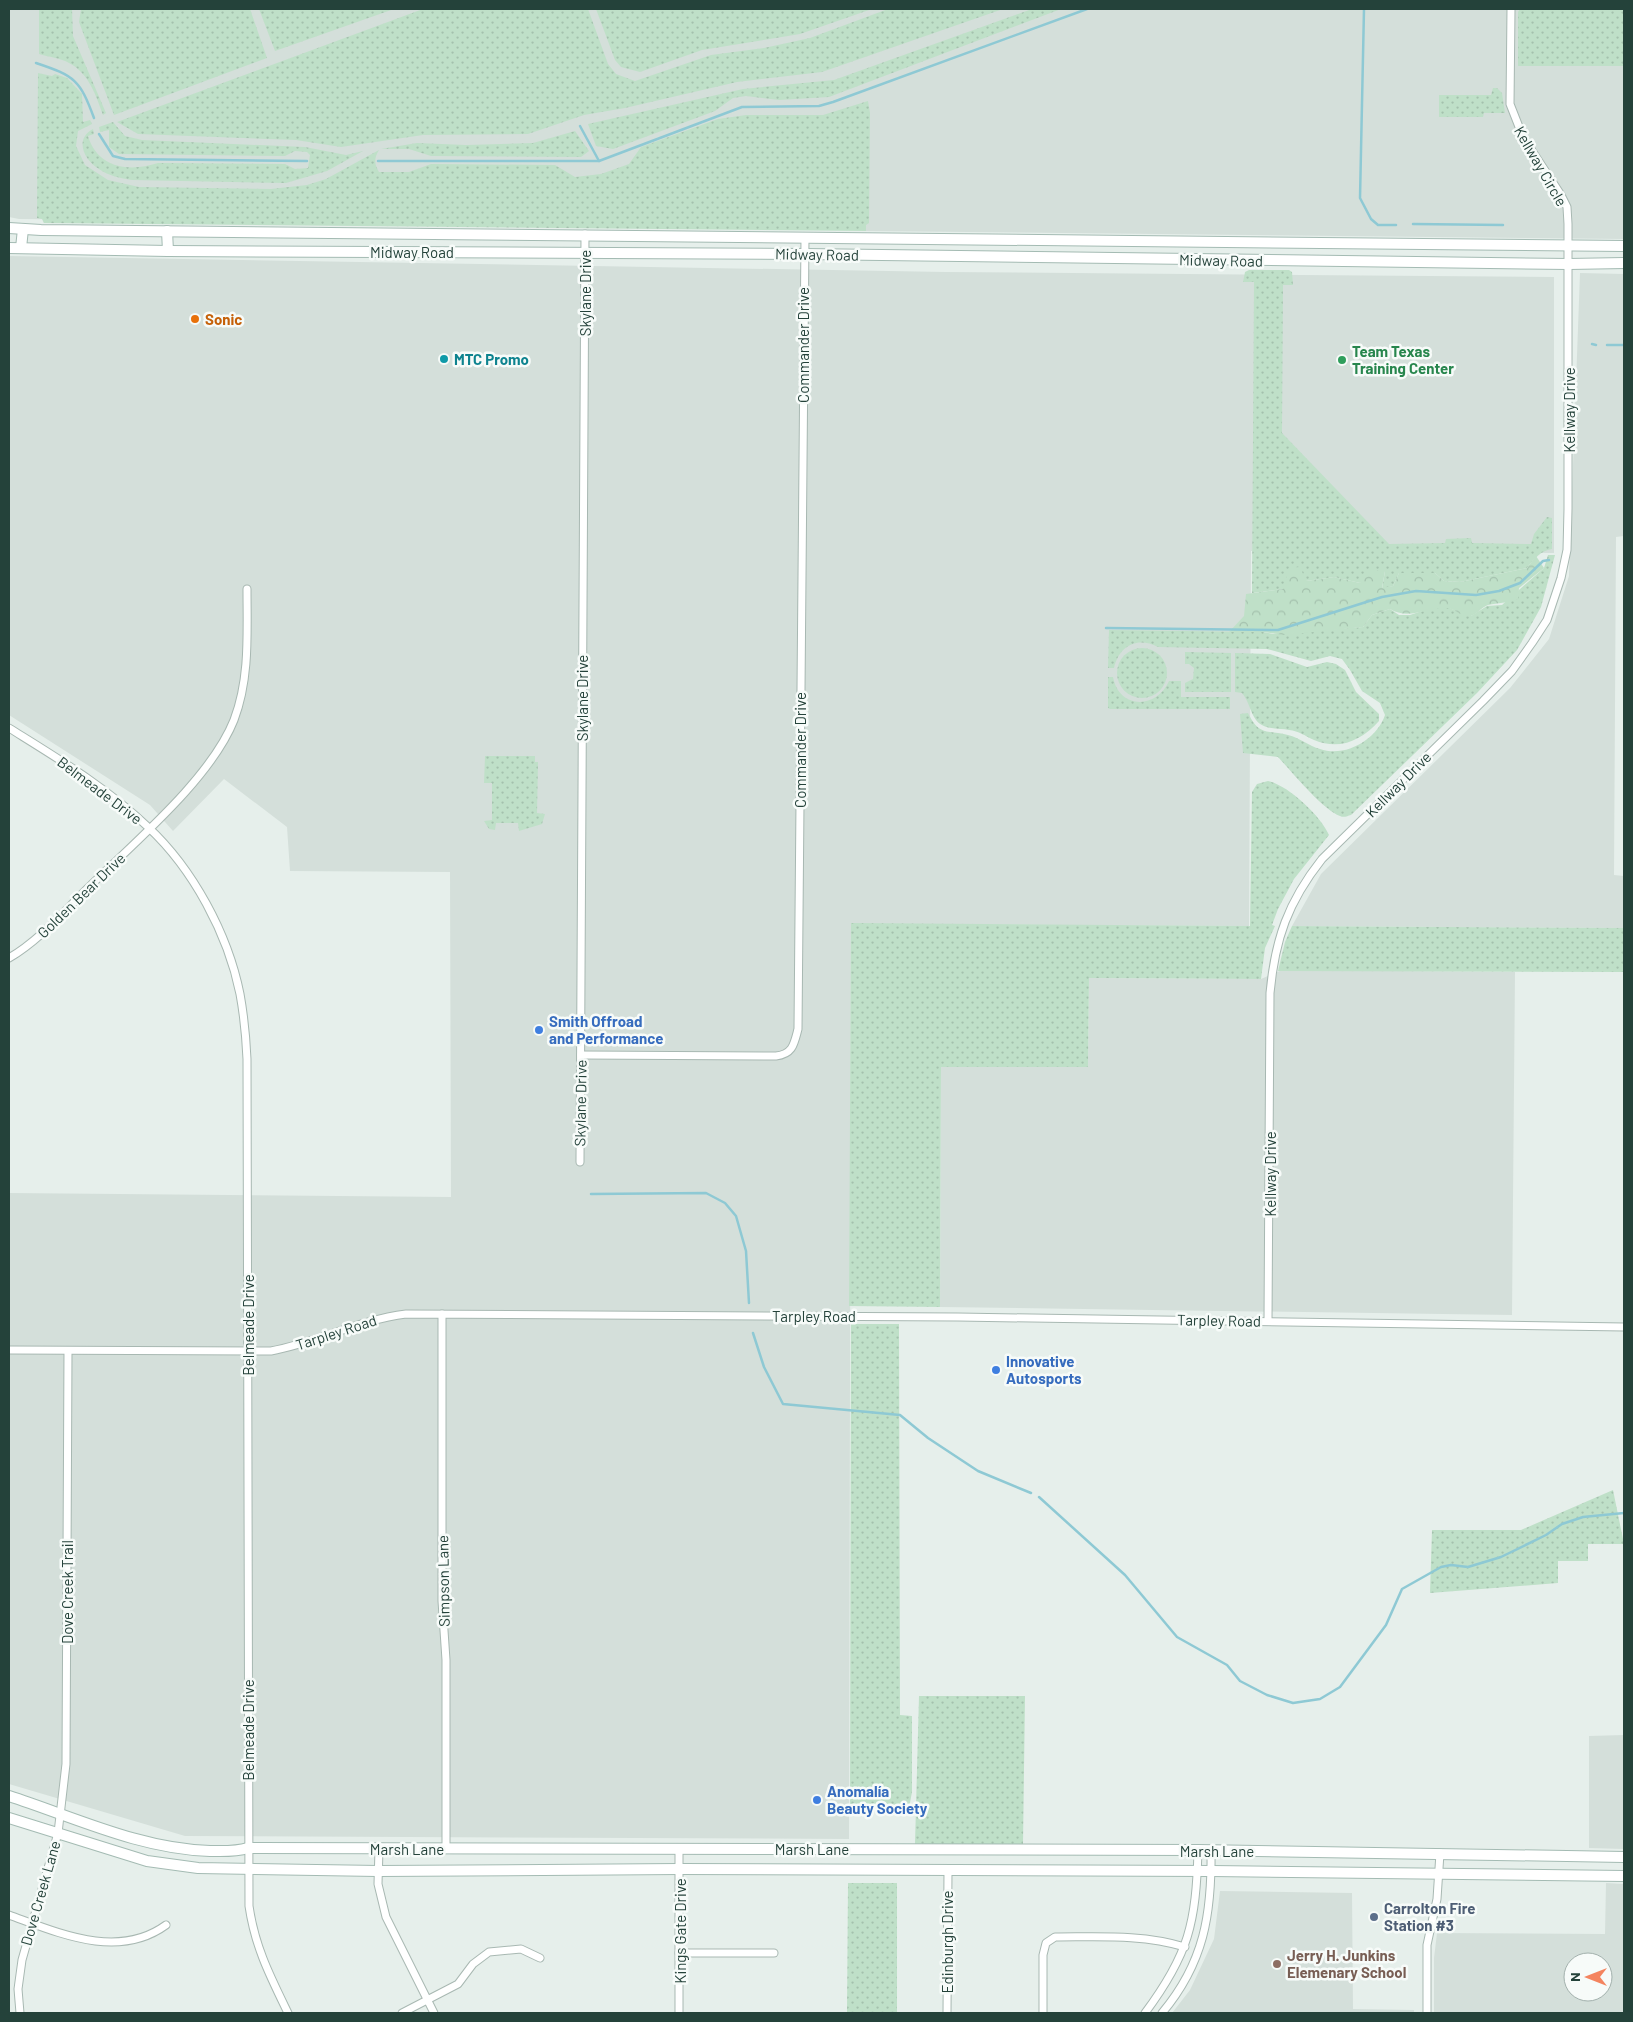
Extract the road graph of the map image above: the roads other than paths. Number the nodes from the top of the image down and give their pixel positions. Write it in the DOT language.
graph roads {
  1 [pos="1511,9"];
  2 [pos="9,228"];
  3 [pos="23,229"];
  4 [pos="167,231"];
  5 [pos="259,232"];
  6 [pos="392,233"];
  7 [pos="585,234"];
  8 [pos="804,236"];
  9 [pos="1104,240"];
  10 [pos="1303,242"];
  11 [pos="1568,245"];
  12 [pos="1624,246"];
  13 [pos="9,248"];
  14 [pos="20,248"];
  15 [pos="168,251"];
  16 [pos="259,251"];
  17 [pos="392,252"];
  18 [pos="585,252"];
  19 [pos="804,254"];
  20 [pos="1104,258"];
  21 [pos="1303,261"];
  22 [pos="1624,263"];
  23 [pos="1568,264"];
  24 [pos="247,589"];
  25 [pos="9,728"];
  26 [pos="150,828"];
  27 [pos="9,958"];
  28 [pos="581,1055"];
  29 [pos="580,1162"];
  30 [pos="442,1314"];
  31 [pos="1268,1320"];
  32 [pos="1624,1327"];
  33 [pos="9,1350"];
  34 [pos="68,1351"];
  35 [pos="248,1352"];
  36 [pos="9,1796"];
  37 [pos="62,1813"];
  38 [pos="9,1818"];
  39 [pos="58,1833"];
  40 [pos="248,1848"];
  41 [pos="379,1849"];
  42 [pos="446,1849"];
  43 [pos="679,1849"];
  44 [pos="1198,1850"];
  45 [pos="1211,1850"];
  46 [pos="1440,1853"];
  47 [pos="1624,1856"];
  48 [pos="248,1868"];
  49 [pos="680,1869"];
  50 [pos="378,1871"];
  51 [pos="948,1871"];
  52 [pos="1198,1871"];
  53 [pos="1212,1871"];
  54 [pos="1440,1873"];
  55 [pos="1624,1876"];
  56 [pos="9,1915"];
  57 [pos="31,1923"];
  58 [pos="166,1925"];
  59 [pos="1185,1947"];
  60 [pos="679,1953"];
  61 [pos="774,1953"];
  62 [pos="540,1958"];
  63 [pos="428,2000"];
  64 [pos="20,2013"];
  65 [pos="288,2013"];
  66 [pos="402,2013"];
  67 [pos="434,2013"];
  68 [pos="680,2013"];
  69 [pos="947,2013"];
  70 [pos="1043,2013"];
  71 [pos="1145,2013"];
  72 [pos="1162,2013"];
  73 [pos="1427,2013"];
  1 -- 11 [label="street, Kellway Circle"];
  2 -- 3 [label="main road, Midway Road"];
  3 -- 4 [label="main road, Midway Road"];
  3 -- 14 [label="main road"];
  4 -- 5 [label="main road, Midway Road"];
  4 -- 15 [label="main road"];
  5 -- 6 [label="main road, Midway Road"];
  5 -- 16 [label="main road"];
  6 -- 7 [label="main road, Midway Road"];
  6 -- 17 [label="main road"];
  7 -- 8 [label="main road, Midway Road"];
  7 -- 18 [label="street, Skylane Drive"];
  8 -- 9 [label="main road, Midway Road"];
  8 -- 19 [label="street, Commander Drive"];
  9 -- 10 [label="main road, Midway Road"];
  9 -- 20 [label="main road"];
  10 -- 11 [label="main road, Midway Road"];
  10 -- 21 [label="main road"];
  11 -- 12 [label="main road, Midway Road"];
  11 -- 23 [label="street, Kellway Circle"];
  13 -- 14 [label="main road, Midway Road"];
  14 -- 15 [label="main road, Midway Road"];
  15 -- 16 [label="main road, Midway Road"];
  16 -- 17 [label="main road, Midway Road"];
  17 -- 18 [label="main road, Midway Road"];
  18 -- 19 [label="main road, Midway Road"];
  18 -- 28 [label="street, Skylane Drive"];
  19 -- 20 [label="main road, Midway Road"];
  19 -- 28 [label="street, Commander Drive"];
  20 -- 21 [label="main road, Midway Road"];
  21 -- 23 [label="main road, Midway Road"];
  22 -- 23 [label="main road, Midway Road"];
  23 -- 31 [label="street, Kellway Drive"];
  24 -- 26 [label="street, Golden Bear Drive"];
  25 -- 26 [label="street, Belmeade Drive"];
  26 -- 27 [label="street, Golden Bear Drive"];
  26 -- 35 [label="street, Belmeade Drive"];
  28 -- 29 [label="street, Skylane Drive"];
  30 -- 31 [label="street, Tarpley Road"];
  30 -- 35 [label="street, Tarpley Road"];
  30 -- 42 [label="street, Simpson Lane"];
  31 -- 32 [label="street, Tarpley Road"];
  33 -- 34 [label="street, Tarpley Road"];
  34 -- 35 [label="street, Tarpley Road"];
  34 -- 37 [label="street, Dove Creek Trail"];
  35 -- 40 [label="street, Belmeade Drive"];
  36 -- 37 [label="main road, Marsh Lane"];
  37 -- 39 [label="street, Dove Creek Trail"];
  37 -- 40 [label="main road, Marsh Lane"];
  38 -- 39 [label="main road, Marsh Lane"];
  39 -- 48 [label="main road, Marsh Lane"];
  39 -- 57 [label="street, Dove Creek Lane"];
  40 -- 41 [label="main road, Marsh Lane"];
  40 -- 48 [label="street, Belmeade Drive"];
  41 -- 42 [label="main road, Marsh Lane"];
  41 -- 50 [label="street"];
  42 -- 43 [label="main road, Marsh Lane"];
  43 -- 44 [label="main road, Marsh Lane"];
  43 -- 49 [label="street, Kings Gate Drive"];
  44 -- 45 [label="main road, Marsh Lane"];
  44 -- 52 [label="street"];
  45 -- 46 [label="main road, Marsh Lane"];
  45 -- 53 [label="street"];
  46 -- 47 [label="main road, Marsh Lane"];
  46 -- 54 [label="street"];
  48 -- 50 [label="main road, Marsh Lane"];
  48 -- 65 [label="street, Belmeade Drive"];
  49 -- 50 [label="main road, Marsh Lane"];
  49 -- 51 [label="main road, Marsh Lane"];
  49 -- 60 [label="street, Kings Gate Drive"];
  50 -- 63 [label="street"];
  51 -- 52 [label="main road, Marsh Lane"];
  51 -- 69 [label="street, Edinburgh Drive"];
  52 -- 53 [label="main road, Marsh Lane"];
  52 -- 59 [label="street"];
  53 -- 54 [label="main road, Marsh Lane"];
  53 -- 72 [label="street"];
  54 -- 55 [label="main road, Marsh Lane"];
  54 -- 73 [label="street"];
  56 -- 57 [label="street"];
  57 -- 58 [label="street"];
  57 -- 64 [label="street, Dove Creek Lane"];
  59 -- 70 [label="street"];
  59 -- 71 [label="street"];
  60 -- 61 [label="street"];
  60 -- 68 [label="street, Kings Gate Drive"];
  62 -- 63 [label="street"];
  63 -- 66 [label="street"];
  63 -- 67 [label="street"];
}
